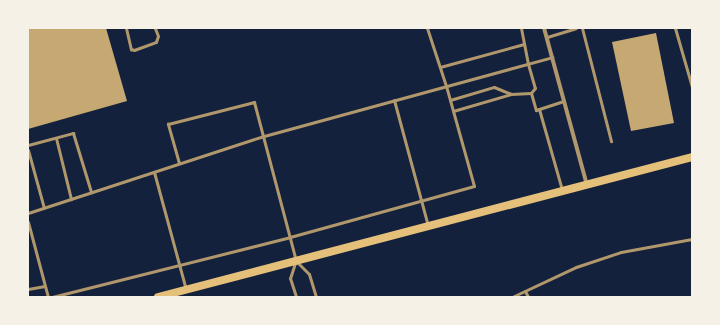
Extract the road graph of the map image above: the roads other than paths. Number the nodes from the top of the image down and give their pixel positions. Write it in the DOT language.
graph roads {
  1 [pos="126,28"];
  2 [pos="155,28"];
  3 [pos="427,28"];
  4 [pos="521,28"];
  5 [pos="544,28"];
  6 [pos="576,28"];
  7 [pos="582,28"];
  8 [pos="675,28"];
  9 [pos="547,37"];
  10 [pos="524,44"];
  11 [pos="552,58"];
  12 [pos="528,64"];
  13 [pos="440,67"];
  14 [pos="446,86"];
  15 [pos="692,86"];
  16 [pos="531,93"];
  17 [pos="511,94"];
  18 [pos="394,100"];
  19 [pos="450,100"];
  20 [pos="564,101"];
  21 [pos="539,109"];
  22 [pos="453,111"];
  23 [pos="264,136"];
  24 [pos="56,138"];
  25 [pos="611,141"];
  26 [pos="28,145"];
  27 [pos="28,150"];
  28 [pos="692,158"];
  29 [pos="179,163"];
  30 [pos="154,172"];
  31 [pos="587,185"];
  32 [pos="91,192"];
  33 [pos="563,192"];
  34 [pos="71,199"];
  35 [pos="421,202"];
  36 [pos="44,208"];
  37 [pos="28,213"];
  38 [pos="28,222"];
  39 [pos="428,227"];
  40 [pos="290,237"];
  41 [pos="692,239"];
  42 [pos="296,261"];
  43 [pos="180,265"];
  44 [pos="45,286"];
  45 [pos="28,289"];
  46 [pos="186,290"];
  47 [pos="525,291"];
  48 [pos="48,297"];
  49 [pos="52,297"];
  50 [pos="158,297"];
  51 [pos="296,297"];
  52 [pos="316,297"];
  53 [pos="512,297"];
  54 [pos="528,297"];
  1 -- 2 [label="lane"];
  3 -- 13 [label="lane"];
  4 -- 10 [label="lane"];
  5 -- 9 [label="street"];
  6 -- 9 [label="lane"];
  7 -- 25 [label="lane"];
  8 -- 15 [label="lane"];
  9 -- 11 [label="street"];
  10 -- 12 [label="lane"];
  10 -- 13 [label="lane"];
  11 -- 12 [label="lane"];
  11 -- 20 [label="street"];
  12 -- 14 [label="lane"];
  12 -- 16 [label="lane"];
  13 -- 14 [label="lane"];
  14 -- 18 [label="lane"];
  14 -- 19 [label="lane"];
  16 -- 17 [label="lane"];
  16 -- 21 [label="lane"];
  17 -- 19 [label="lane"];
  17 -- 22 [label="lane"];
  18 -- 23 [label="lane"];
  18 -- 35 [label="lane"];
  19 -- 22 [label="lane"];
  20 -- 21 [label="lane"];
  20 -- 31 [label="street"];
  21 -- 33 [label="lane"];
  22 -- 35 [label="lane"];
  23 -- 29 [label="lane"];
  23 -- 29 [label="lane"];
  23 -- 40 [label="lane"];
  24 -- 26 [label="lane"];
  24 -- 32 [label="lane"];
  24 -- 34 [label="lane"];
  27 -- 36 [label="lane"];
  28 -- 31 [label="main road"];
  29 -- 30 [label="lane"];
  30 -- 32 [label="lane"];
  30 -- 43 [label="lane"];
  31 -- 33 [label="main road"];
  32 -- 34 [label="lane"];
  33 -- 39 [label="main road"];
  34 -- 36 [label="lane"];
  35 -- 39 [label="lane"];
  35 -- 40 [label="lane"];
  36 -- 37 [label="lane"];
  38 -- 44 [label="lane"];
  39 -- 42 [label="main road"];
  40 -- 42 [label="lane"];
  40 -- 43 [label="lane"];
  41 -- 47 [label="lane"];
  42 -- 46 [label="main road"];
  42 -- 51 [label="lane"];
  42 -- 52 [label="lane"];
  43 -- 46 [label="lane"];
  43 -- 49 [label="lane"];
  44 -- 45 [label="lane"];
  44 -- 48 [label="lane"];
  46 -- 50 [label="main road"];
  47 -- 53 [label="lane"];
  47 -- 54 [label="lane"];
}
